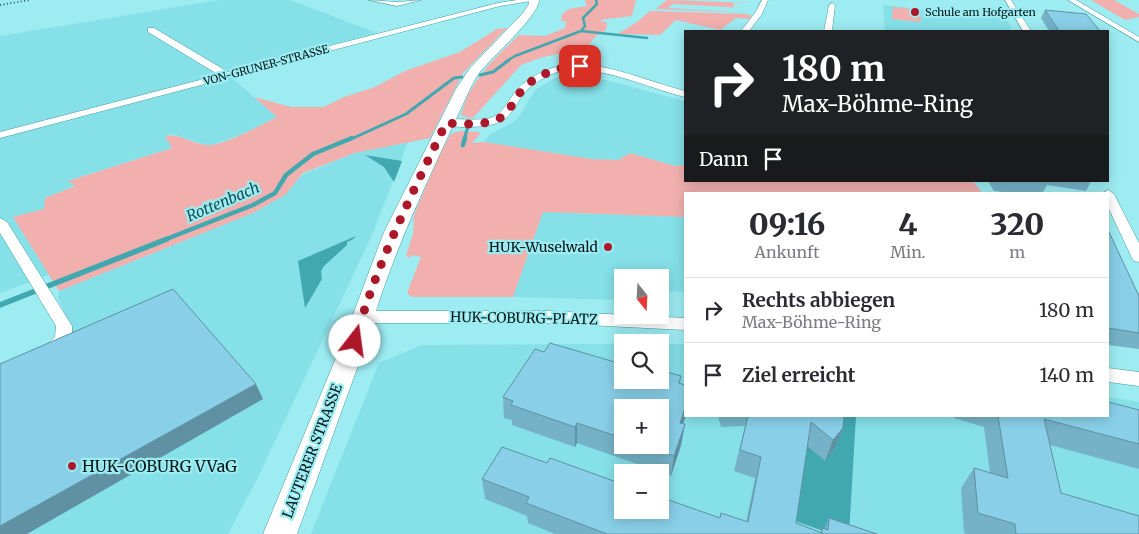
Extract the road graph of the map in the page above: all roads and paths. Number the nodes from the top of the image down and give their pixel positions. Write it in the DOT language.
graph roads {
  1 [pos="372,0"];
  2 [pos="418,0"];
  3 [pos="534,0"];
  4 [pos="765,0"];
  5 [pos="1008,0"];
  6 [pos="1071,0"];
  7 [pos="832,5"];
  8 [pos="151,30"];
  9 [pos="746,30"];
  10 [pos="828,30"];
  11 [pos="1026,30"];
  12 [pos="1139,40"];
  13 [pos="226,75"];
  14 [pos="682,91"];
  15 [pos="446,123"];
  16 [pos="0,135"];
  17 [pos="1109,198"];
  18 [pos="0,222"];
  19 [pos="1139,258"];
  20 [pos="362,317"];
  21 [pos="684,324"];
  22 [pos="34,358"];
  23 [pos="1109,375"];
  24 [pos="1139,379"];
  25 [pos="280,534"];
  1 -- 2 [label="street"];
  3 -- 13 [label="street, VON-GRUNER-STRASSE"];
  3 -- 15 [label="street, LAUTERER STRASSE"];
  4 -- 9 [label="street"];
  5 -- 11 [label="street"];
  6 -- 12 [label="street"];
  7 -- 10 [label="street"];
  8 -- 13 [label="street"];
  13 -- 16 [label="street, VON-GRUNER-STRASSE"];
  14 -- 15 [label="street"];
  15 -- 20 [label="street, LAUTERER STRASSE"];
  17 -- 19 [label="street"];
  18 -- 22 [label="street"];
  20 -- 21 [label="street, HUK-COBURG-PLATZ"];
  20 -- 25 [label="street, LAUTERER STRASSE"];
  23 -- 24 [label="street"];
}
